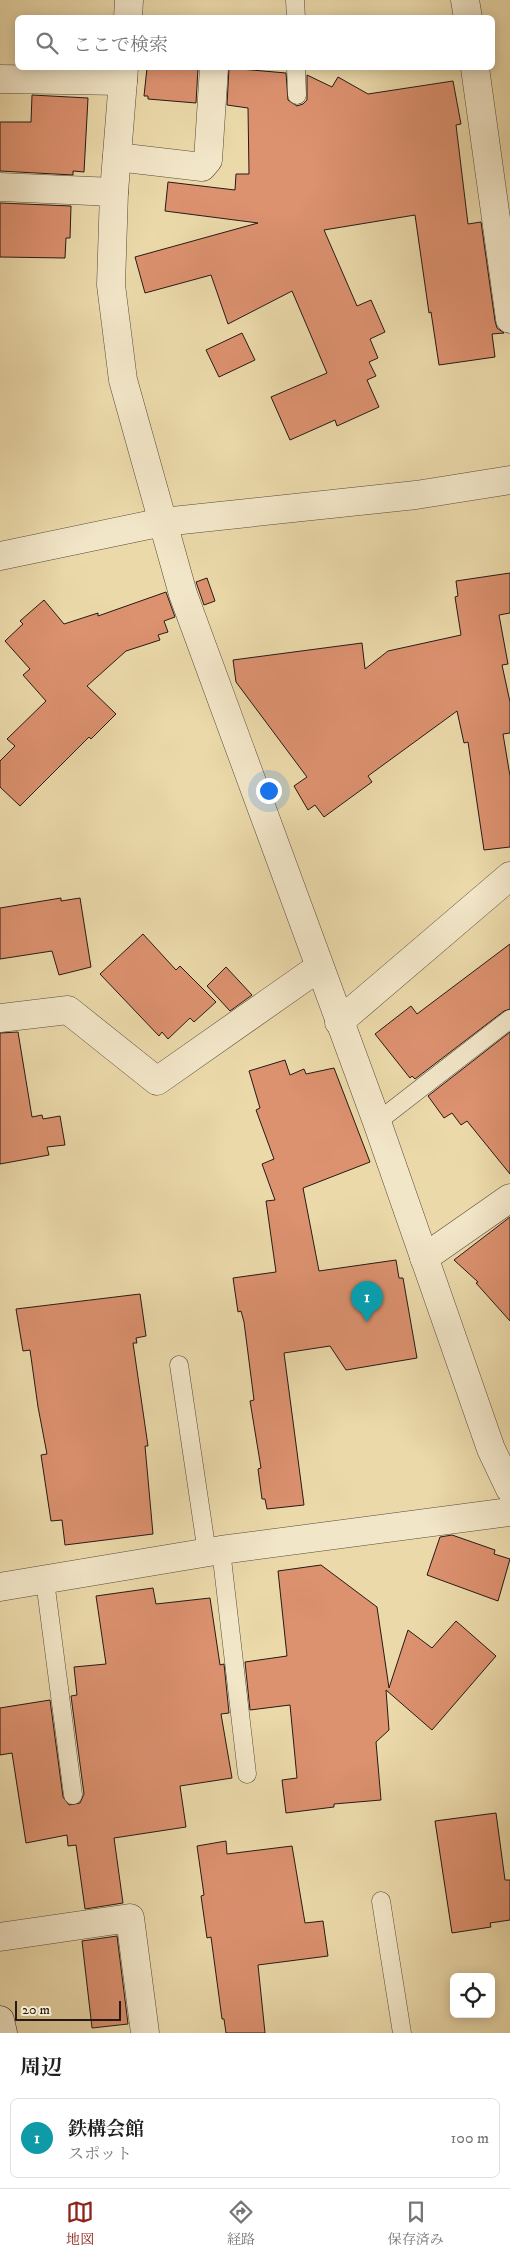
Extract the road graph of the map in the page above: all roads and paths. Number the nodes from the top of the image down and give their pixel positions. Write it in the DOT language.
graph roads {
  1 [pos="129,0"];
  2 [pos="295,0"];
  3 [pos="465,0"];
  4 [pos="128,15"];
  5 [pos="296,15"];
  6 [pos="468,15"];
  7 [pos="214,70"];
  8 [pos="296,70"];
  9 [pos="475,70"];
  10 [pos="124,74"];
  11 [pos="0,79"];
  12 [pos="297,95"];
  13 [pos="117,157"];
  14 [pos="0,188"];
  15 [pos="114,192"];
  16 [pos="510,319"];
  17 [pos="510,480"];
  18 [pos="164,522"];
  19 [pos="0,556"];
  20 [pos="510,876"];
  21 [pos="318,968"];
  22 [pos="0,1018"];
  23 [pos="510,1019"];
  24 [pos="338,1022"];
  25 [pos="377,1122"];
  26 [pos="510,1198"];
  27 [pos="424,1258"];
  28 [pos="179,1364"];
  29 [pos="510,1489"];
  30 [pos="510,1512"];
  31 [pos="214,1551"];
  32 [pos="45,1581"];
  33 [pos="0,1587"];
  34 [pos="247,1774"];
  35 [pos="73,1795"];
  36 [pos="382,1901"];
  37 [pos="0,1937"];
  38 [pos="0,2020"];
  39 [pos="2,2033"];
  40 [pos="145,2033"];
  41 [pos="402,2033"];
  1 -- 4 [label="street"];
  2 -- 5 [label="lane"];
  3 -- 6 [label="street"];
  7 -- 13 [label="street"];
  8 -- 12 [label="lane"];
  9 -- 16 [label="street"];
  10 -- 11 [label="street"];
  10 -- 13 [label="street"];
  13 -- 15 [label="street"];
  14 -- 15 [label="street"];
  15 -- 18 [label="street"];
  17 -- 18 [label="street"];
  18 -- 19 [label="street"];
  18 -- 21 [label="street"];
  20 -- 24 [label="street"];
  21 -- 22 [label="street"];
  21 -- 24 [label="street"];
  23 -- 25 [label="lane"];
  24 -- 25 [label="street"];
  25 -- 27 [label="street"];
  26 -- 27 [label="street"];
  27 -- 29 [label="street"];
  28 -- 31 [label="lane"];
  30 -- 31 [label="street"];
  31 -- 32 [label="street"];
  31 -- 34 [label="lane"];
  32 -- 33 [label="street"];
  32 -- 35 [label="lane"];
  36 -- 41 [label="lane"];
  37 -- 40 [label="street"];
  38 -- 39 [label="street"];
}
